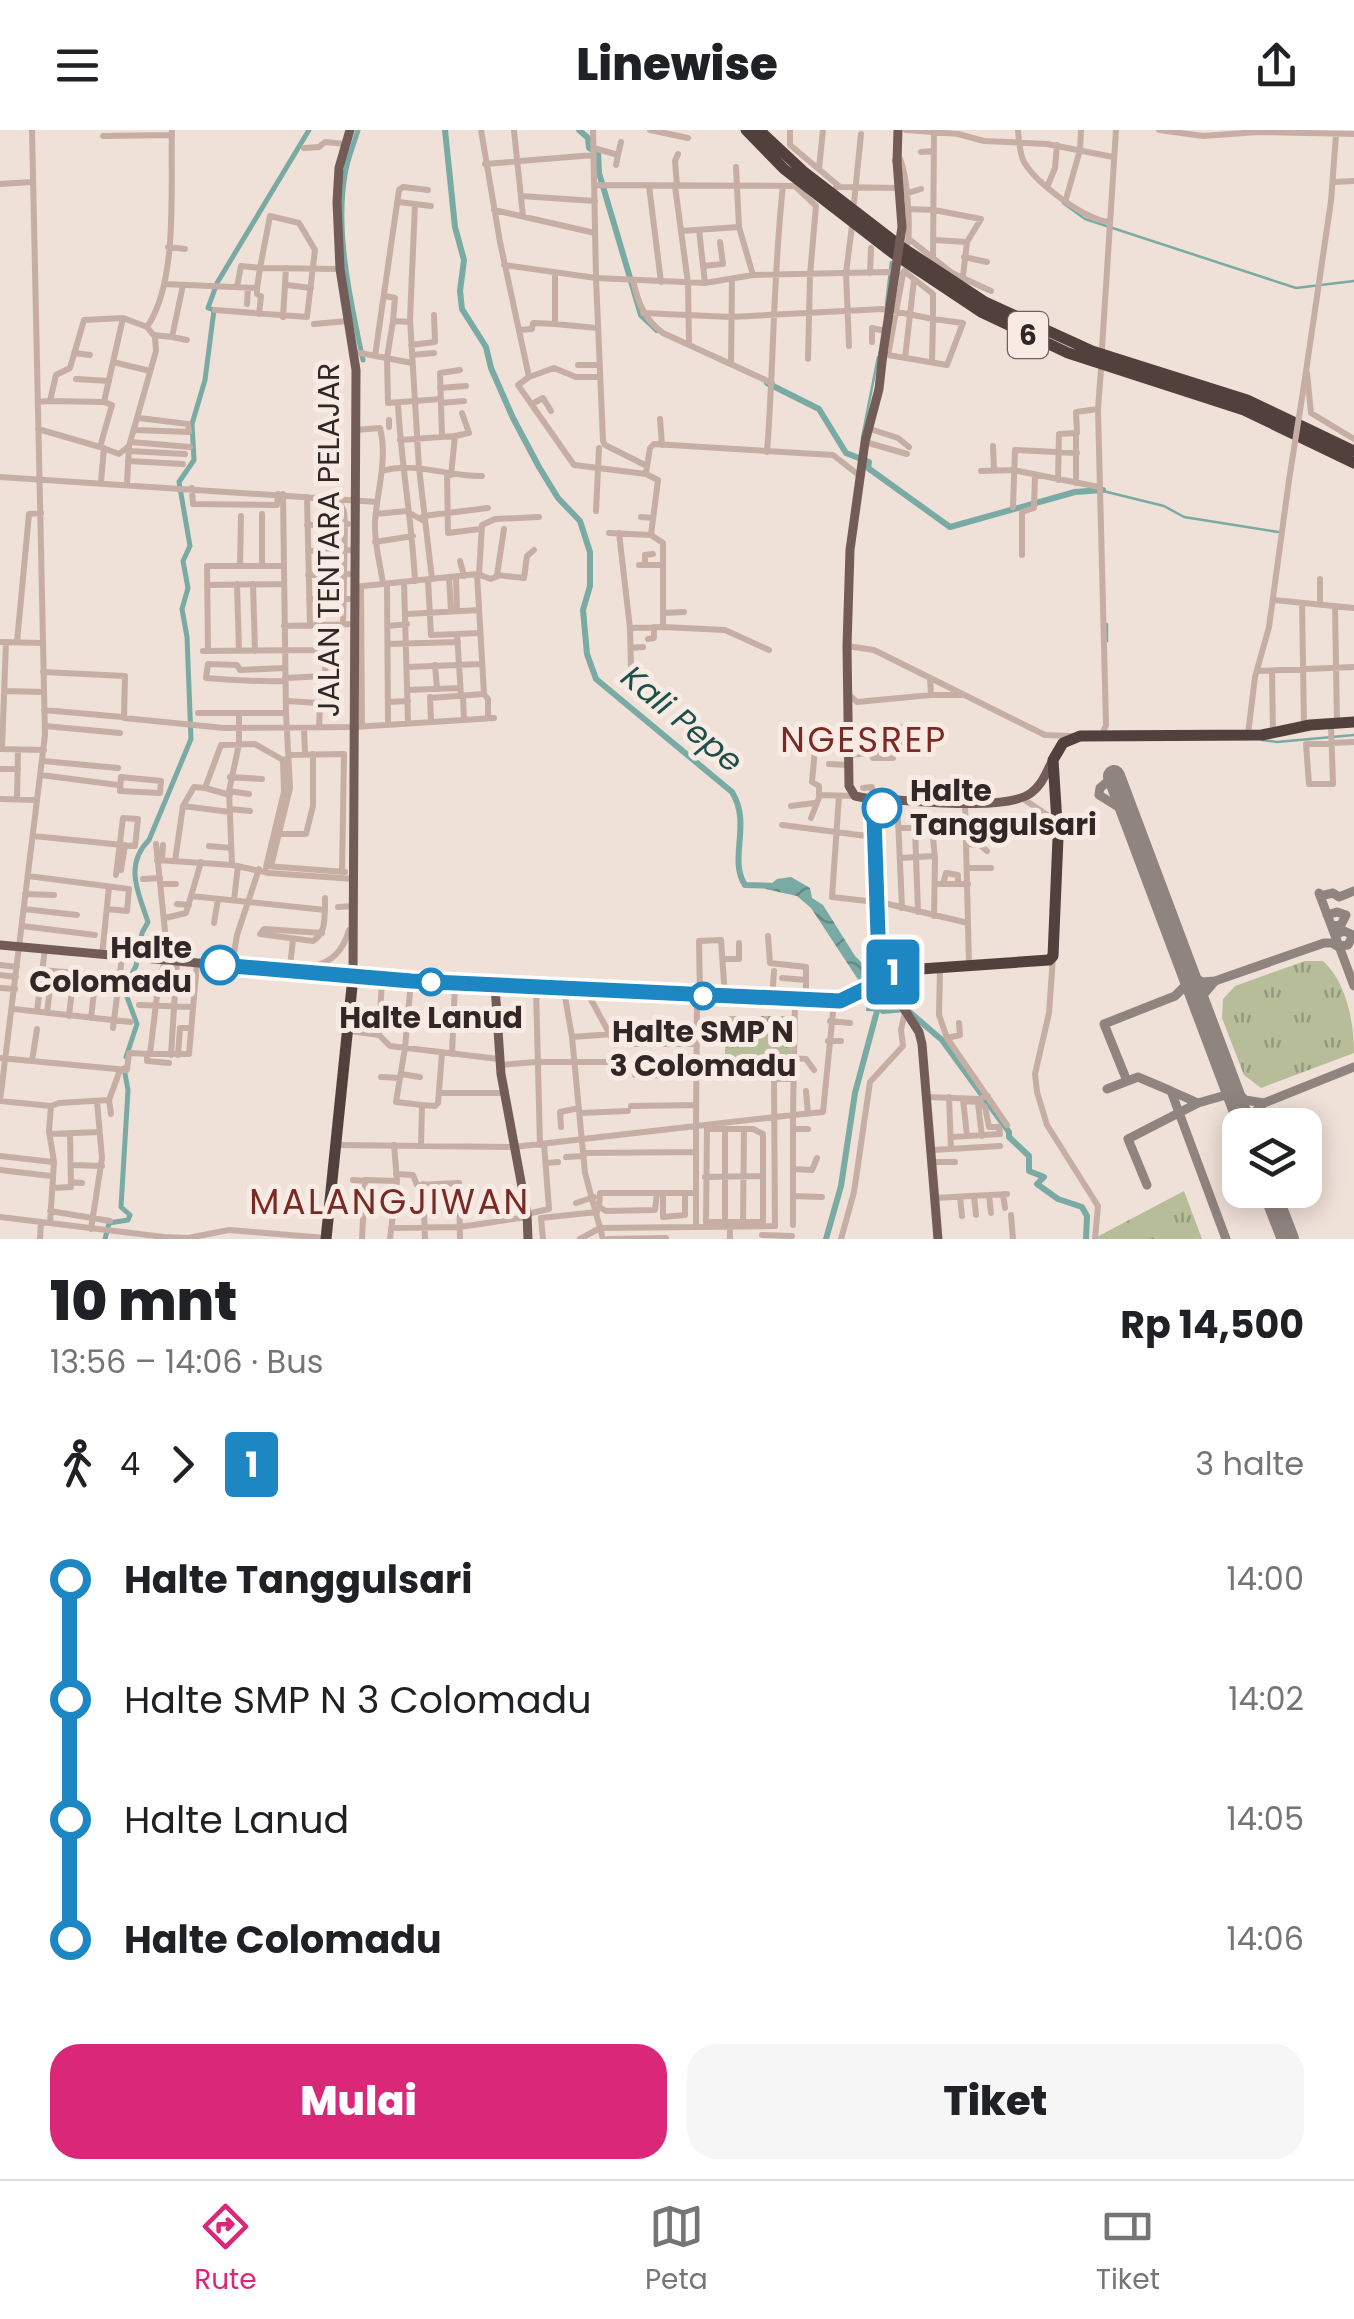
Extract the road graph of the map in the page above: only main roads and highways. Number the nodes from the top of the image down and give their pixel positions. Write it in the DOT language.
graph roads {
  1 [pos="350,130"];
  2 [pos="746,130"];
  3 [pos="759,130"];
  4 [pos="898,130"];
  5 [pos="1354,451"];
  6 [pos="1354,463"];
  7 [pos="1354,722"];
  8 [pos="1054,758"];
  9 [pos="875,815"];
  10 [pos="0,945"];
  11 [pos="353,977"];
  12 [pos="890,977"];
  13 [pos="495,986"];
  14 [pos="326,1238"];
  15 [pos="528,1239"];
  16 [pos="938,1239"];
  1 -- 11 [label="main road, JALAN TENTARA PELAJAR"];
  2 -- 6 [label="highway, 6"];
  3 -- 5 [label="highway, 6"];
  4 -- 9 [label="main road, bridge"];
  7 -- 8 [label="highway"];
  8 -- 9 [label="main road"];
  8 -- 12 [label="highway"];
  9 -- 12 [label="main road"];
  10 -- 11 [label="main road"];
  11 -- 13 [label="highway"];
  11 -- 14 [label="highway"];
  12 -- 13 [label="highway"];
  12 -- 16 [label="main road"];
  13 -- 15 [label="main road"];
}
